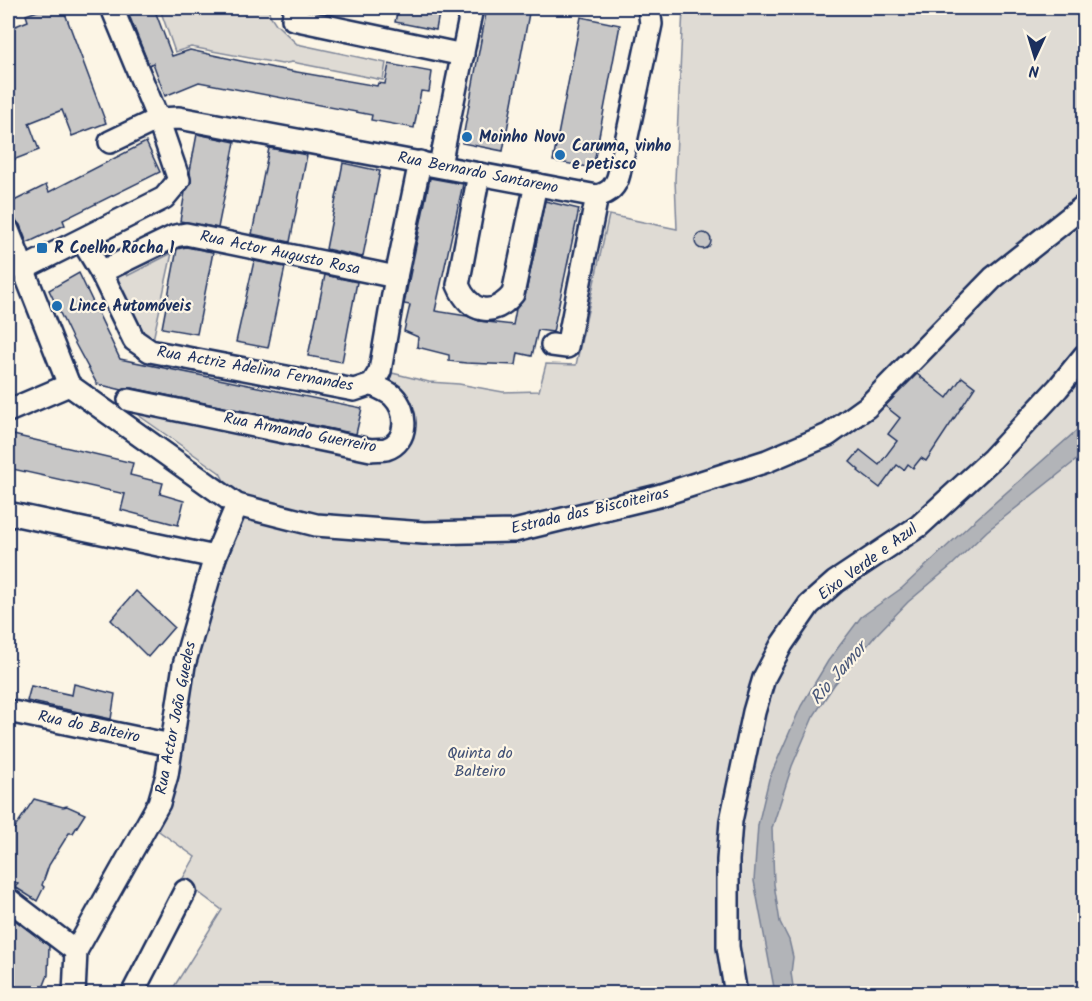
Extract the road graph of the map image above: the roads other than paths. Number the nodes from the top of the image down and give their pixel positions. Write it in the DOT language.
graph roads {
  1 [pos="295,8"];
  2 [pos="472,8"];
  3 [pos="649,8"];
  4 [pos="114,12"];
  5 [pos="463,55"];
  6 [pos="158,119"];
  7 [pos="110,142"];
  8 [pos="430,164"];
  9 [pos="479,174"];
  10 [pos="536,184"];
  11 [pos="597,196"];
  12 [pos="1084,206"];
  13 [pos="8,230"];
  14 [pos="82,240"];
  15 [pos="23,269"];
  16 [pos="101,272"];
  17 [pos="396,277"];
  18 [pos="552,345"];
  19 [pos="1084,356"];
  20 [pos="372,384"];
  21 [pos="69,385"];
  22 [pos="129,400"];
  23 [pos="8,411"];
  24 [pos="237,506"];
  25 [pos="8,517"];
  26 [pos="215,557"];
  27 [pos="8,711"];
  28 [pos="171,745"];
  29 [pos="185,891"];
  30 [pos="8,899"];
  31 [pos="76,951"];
  32 [pos="74,993"];
  33 [pos="132,993"];
  34 [pos="736,993"];
  1 -- 5 [label="street"];
  2 -- 5 [label="street, Rua Actriz Adelina Fernandes"];
  3 -- 11 [label="street"];
  4 -- 6 [label="street"];
  5 -- 8 [label="street, Rua Actriz Adelina Fernandes"];
  6 -- 7 [label="street"];
  6 -- 8 [label="street, Rua Bernardo Santareno"];
  6 -- 14 [label="street"];
  8 -- 9 [label="street, Rua Bernardo Santareno"];
  8 -- 17 [label="street, Rua Actriz Adelina Fernandes"];
  9 -- 10 [label="street, Rua Bernardo Santareno"];
  9 -- 10 [label="street"];
  10 -- 11 [label="street, Rua Bernardo Santareno"];
  11 -- 18 [label="street"];
  12 -- 24 [label="street, Estrada das Biscoiteiras"];
  13 -- 15 [label="street"];
  14 -- 15 [label="street"];
  14 -- 16 [label="street, Rua Actriz Adelina Fernandes"];
  15 -- 21 [label="street"];
  16 -- 17 [label="street, Rua Actor Augusto Rosa"];
  16 -- 20 [label="street, Rua Actriz Adelina Fernandes"];
  17 -- 20 [label="street, Rua Actriz Adelina Fernandes"];
  19 -- 34 [label="street, Eixo Verde e Azul"];
  20 -- 22 [label="street, Rua Armando Guerreiro"];
  21 -- 23 [label="street"];
  21 -- 24 [label="street, Estrada das Biscoiteiras"];
  24 -- 26 [label="street, Rua Actor João Guedes"];
  25 -- 26 [label="street"];
  26 -- 28 [label="street, Rua Actor João Guedes"];
  27 -- 28 [label="street, Rua do Balteiro"];
  28 -- 31 [label="street, Rua Actor João Guedes"];
  29 -- 33 [label="street"];
  30 -- 31 [label="street"];
  31 -- 32 [label="street"];
}
